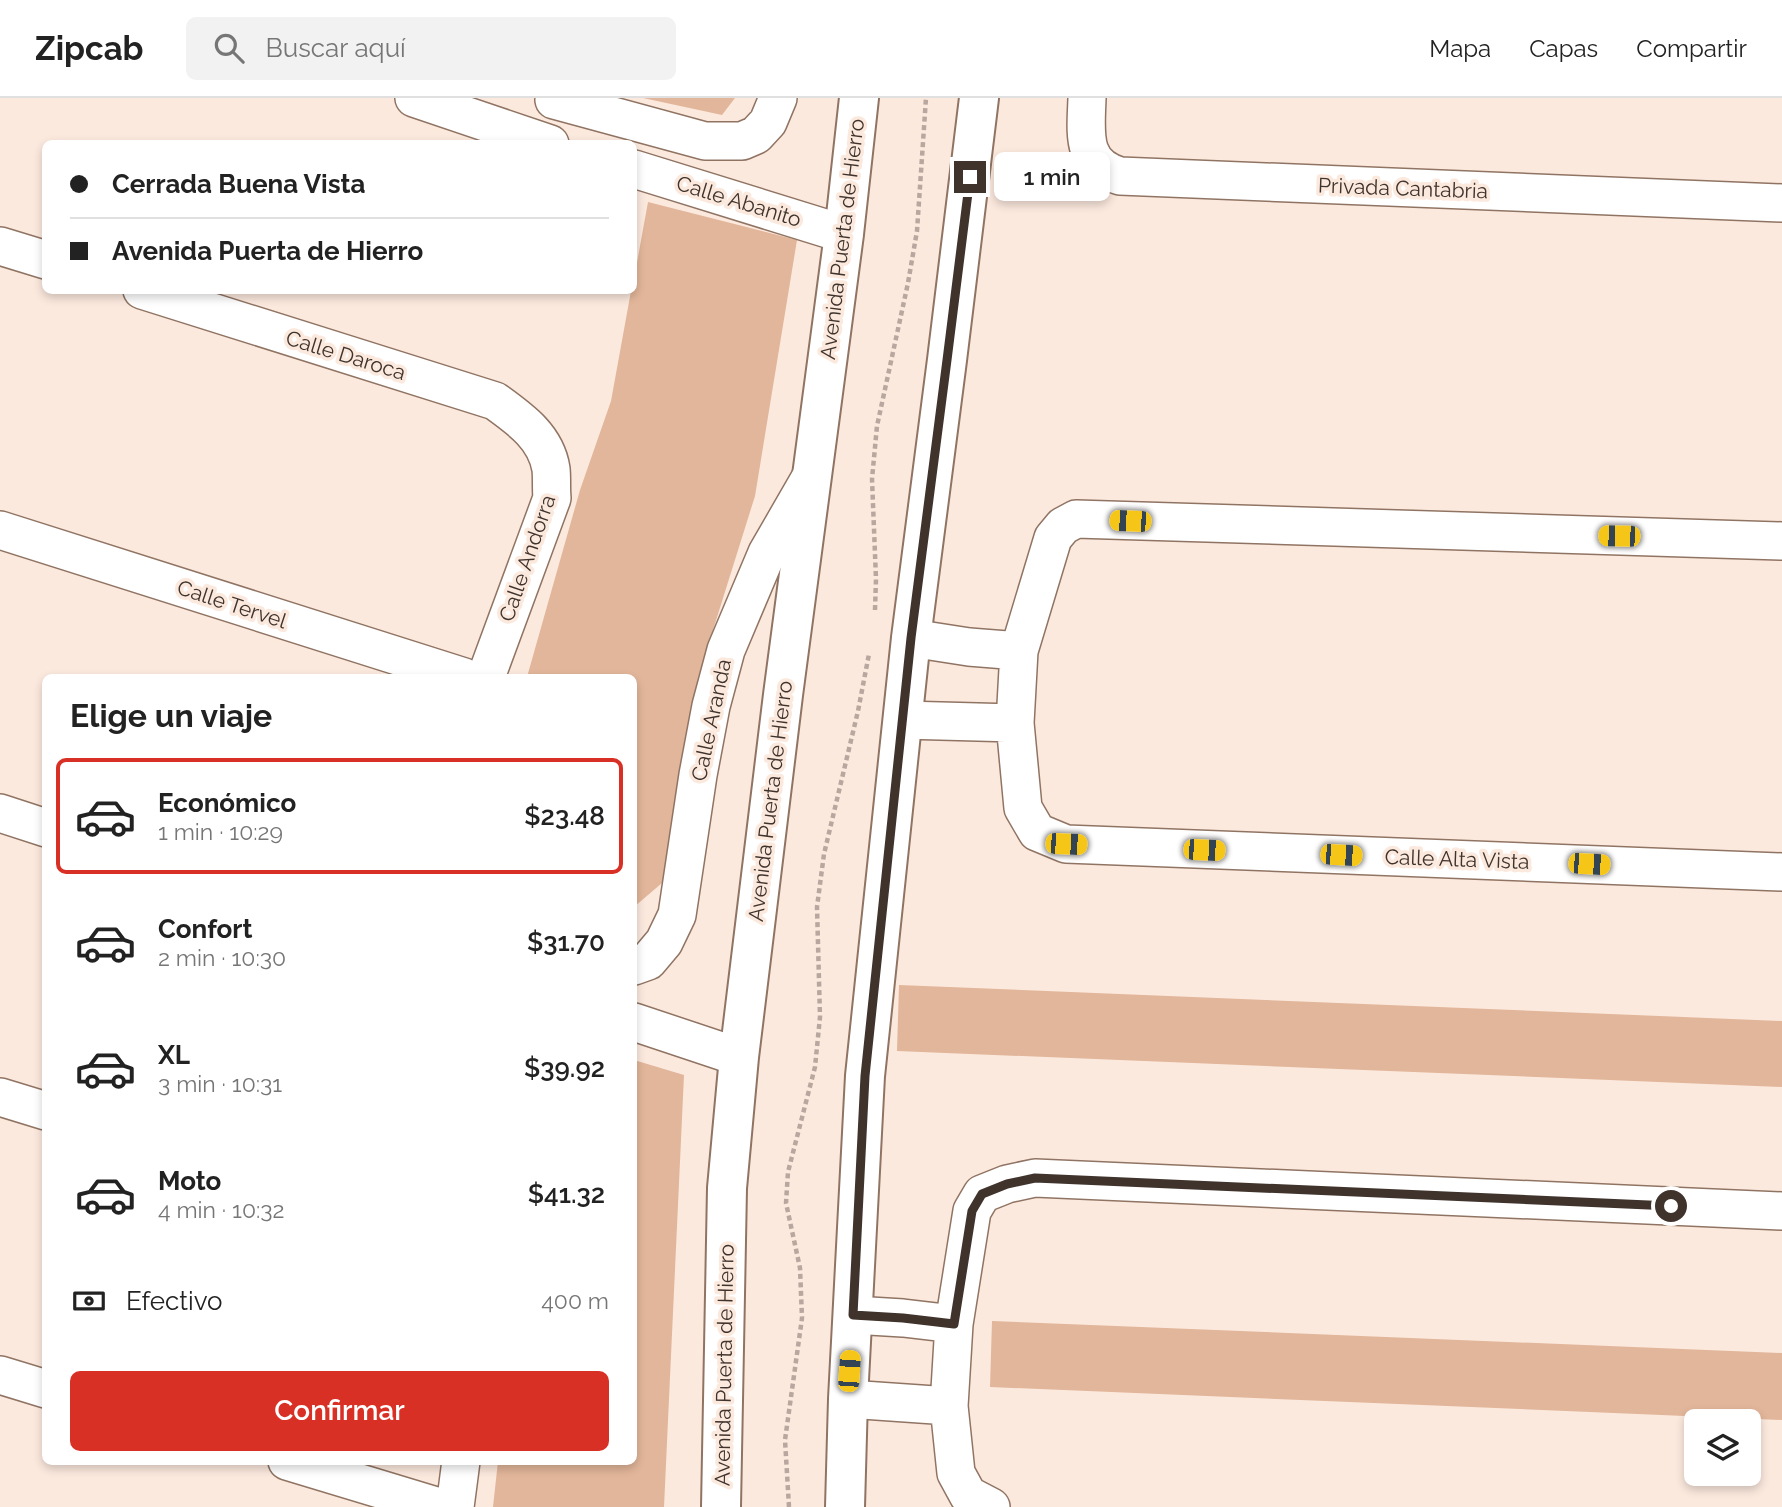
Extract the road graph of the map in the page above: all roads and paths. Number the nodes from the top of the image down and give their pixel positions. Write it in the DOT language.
graph roads {
  1 [pos="414,98"];
  2 [pos="778,98"];
  3 [pos="859,98"];
  4 [pos="926,98"];
  5 [pos="979,98"];
  6 [pos="1087,98"];
  7 [pos="554,99"];
  8 [pos="541,140"];
  9 [pos="550,140"];
  10 [pos="637,170"];
  11 [pos="1782,203"];
  12 [pos="844,234"];
  13 [pos="0,246"];
  14 [pos="42,259"];
  15 [pos="155,294"];
  16 [pos="539,438"];
  17 [pos="812,474"];
  18 [pos="0,530"];
  19 [pos="1782,541"];
  20 [pos="874,618"];
  21 [pos="911,638"];
  22 [pos="871,645"];
  23 [pos="1019,651"];
  24 [pos="455,674"];
  25 [pos="487,674"];
  26 [pos="903,720"];
  27 [pos="1015,723"];
  28 [pos="0,813"];
  29 [pos="42,827"];
  30 [pos="1782,872"];
  31 [pos="637,965"];
  32 [pos="637,1023"];
  33 [pos="739,1057"];
  34 [pos="0,1097"];
  35 [pos="42,1110"];
  36 [pos="1782,1211"];
  37 [pos="853,1315"];
  38 [pos="954,1324"];
  39 [pos="0,1375"];
  40 [pos="42,1388"];
  41 [pos="848,1399"];
  42 [pos="949,1406"];
  43 [pos="300,1465"];
  44 [pos="460,1465"];
  45 [pos="439,1507"];
  46 [pos="455,1507"];
  47 [pos="721,1507"];
  48 [pos="789,1507"];
  49 [pos="845,1507"];
  50 [pos="991,1507"];
  1 -- 8 [label="street"];
  2 -- 7 [label="street"];
  3 -- 12 [label="street, Avenida Puerta de Hierro"];
  4 -- 20 [label="path"];
  5 -- 21 [label="street"];
  6 -- 11 [label="street, Privada Cantabria"];
  7 -- 9 [label="street"];
  10 -- 12 [label="street, Calle Abanito"];
  12 -- 17 [label="street, Avenida Puerta de Hierro"];
  13 -- 14 [label="street"];
  15 -- 16 [label="street, Calle Daroca"];
  16 -- 25 [label="street, Calle Andorra"];
  17 -- 31 [label="street, Calle Aranda"];
  17 -- 33 [label="street, Avenida Puerta de Hierro"];
  18 -- 24 [label="street, Calle Tervel"];
  19 -- 23 [label="street, Calle Alta Vista"];
  21 -- 23 [label="street"];
  21 -- 26 [label="street"];
  22 -- 48 [label="path"];
  23 -- 27 [label="street, Calle Alta Vista"];
  26 -- 27 [label="street"];
  26 -- 37 [label="street"];
  27 -- 30 [label="street, Calle Alta Vista"];
  28 -- 29 [label="street"];
  32 -- 33 [label="street"];
  33 -- 47 [label="street, Avenida Puerta de Hierro"];
  34 -- 35 [label="street"];
  36 -- 38 [label="street"];
  37 -- 38 [label="street"];
  37 -- 41 [label="street"];
  38 -- 42 [label="street"];
  39 -- 40 [label="street"];
  41 -- 42 [label="street"];
  41 -- 49 [label="street"];
  42 -- 50 [label="street"];
  43 -- 45 [label="street"];
  44 -- 46 [label="street"];
}
